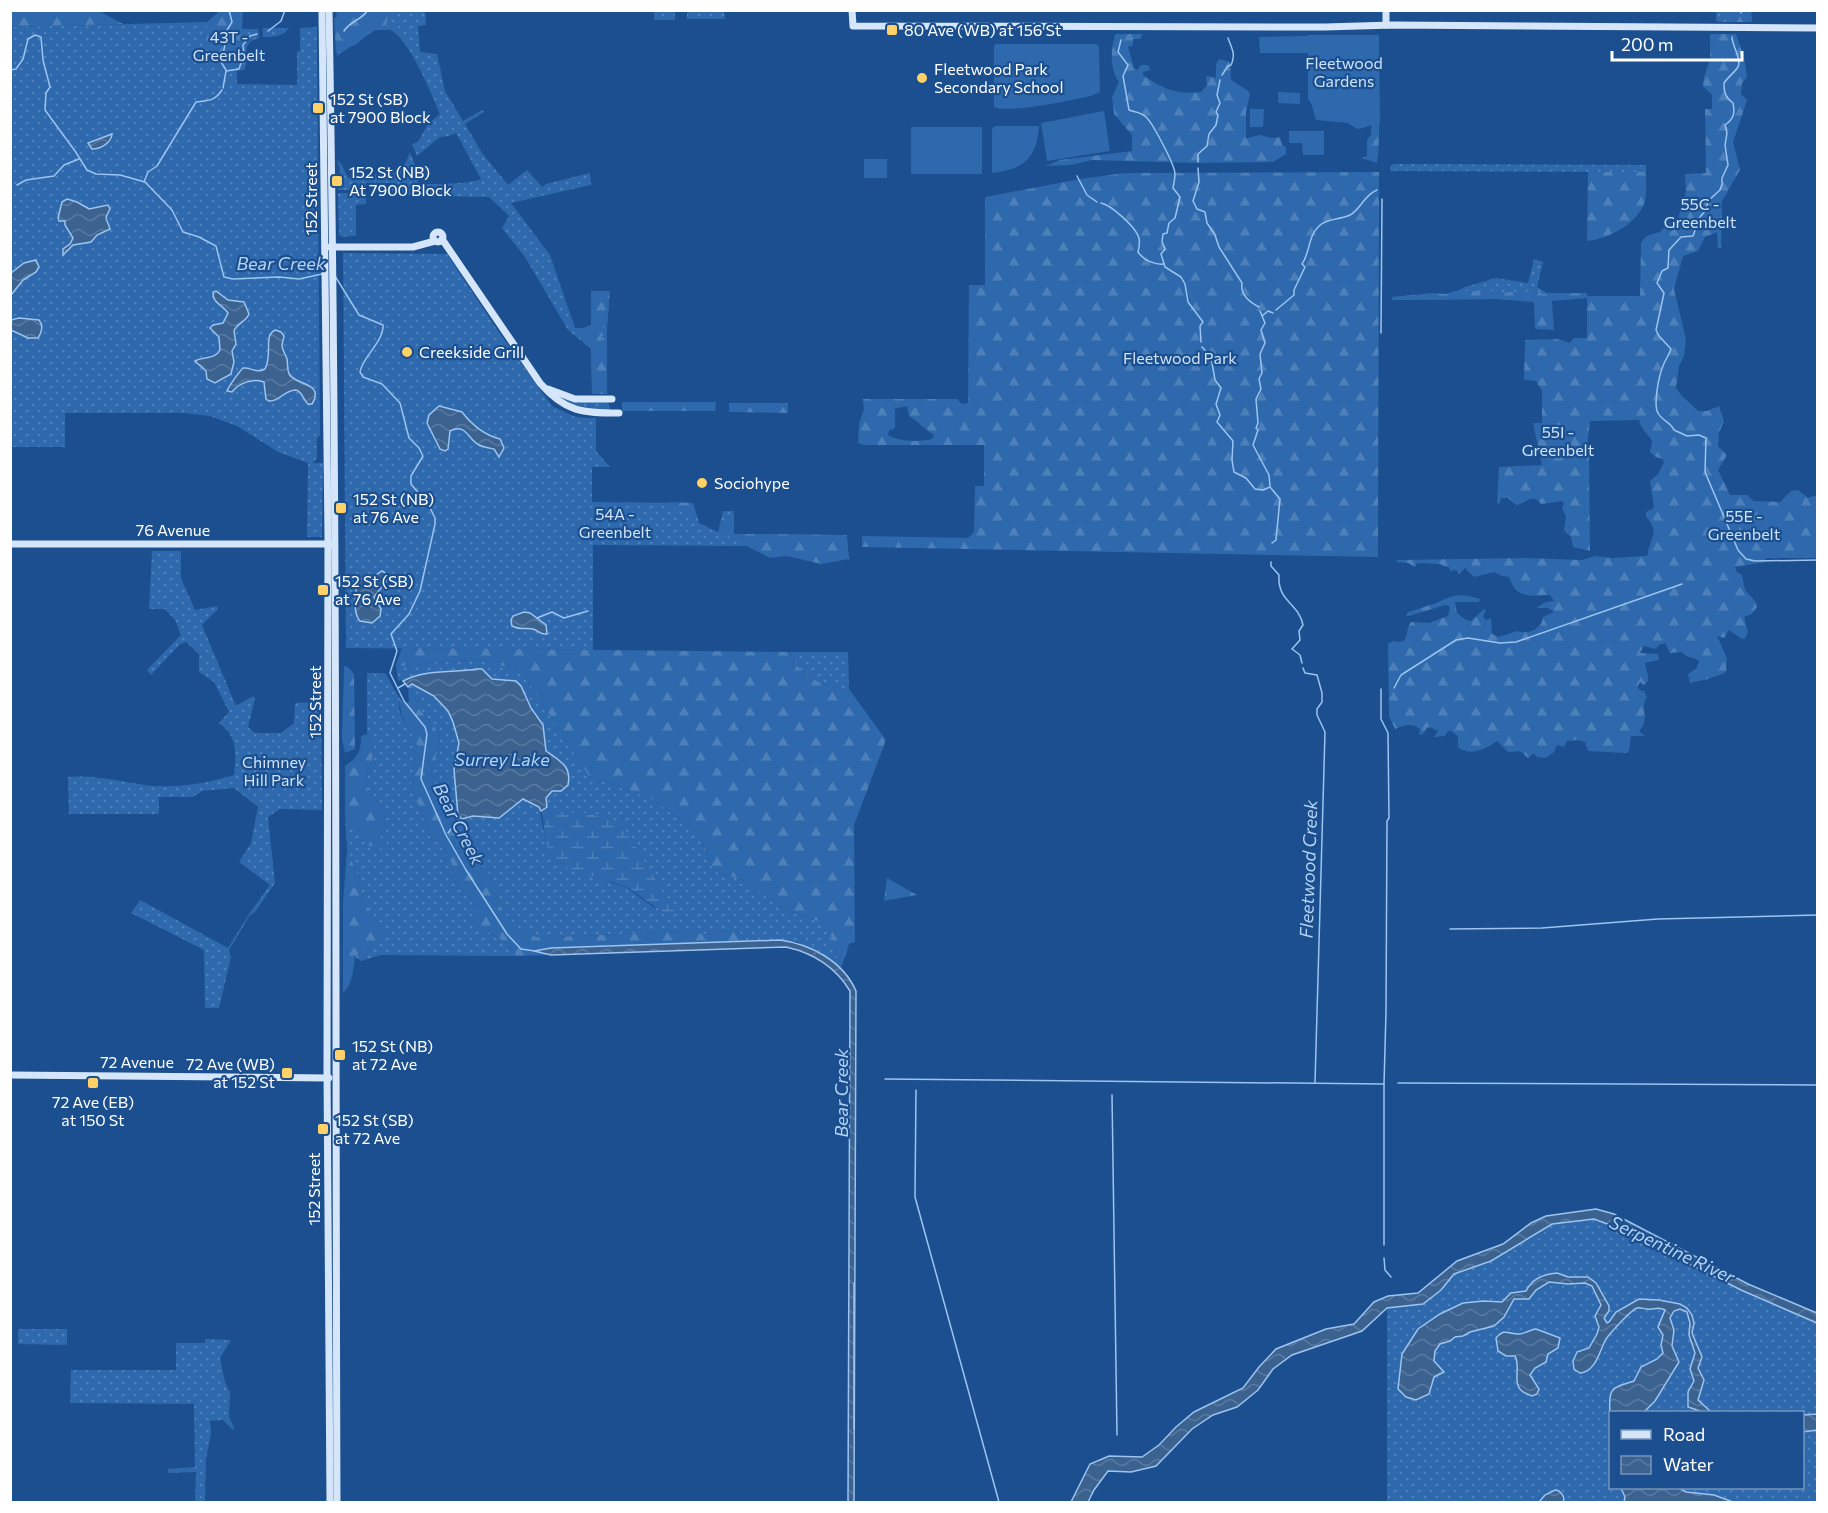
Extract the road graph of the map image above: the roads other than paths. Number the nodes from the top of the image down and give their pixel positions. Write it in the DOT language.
graph roads {
  1 [pos="322,10"];
  2 [pos="329,10"];
  3 [pos="852,10"];
  4 [pos="1386,10"];
  5 [pos="1386,26"];
  6 [pos="1818,28"];
  7 [pos="329,247"];
  8 [pos="543,387"];
  9 [pos="612,399"];
  10 [pos="619,413"];
  11 [pos="332,543"];
  12 [pos="10,544"];
  13 [pos="10,1075"];
  14 [pos="331,1078"];
  15 [pos="329,1274"];
  16 [pos="336,1308"];
  17 [pos="330,1503"];
  18 [pos="337,1503"];
  1 -- 7 [label="main road, 152 Street"];
  2 -- 7 [label="main road, 152 Street"];
  3 -- 5 [label="main road"];
  4 -- 5 [label="main road"];
  5 -- 6 [label="main road"];
  7 -- 8 [label="main road"];
  7 -- 11 [label="main road, 152 Street"];
  8 -- 9 [label="main road"];
  8 -- 10 [label="main road"];
  11 -- 12 [label="main road, 76 Avenue"];
  11 -- 14 [label="main road, 152 Street"];
  13 -- 14 [label="main road, 72 Avenue"];
  14 -- 15 [label="main road, 152 Street"];
  14 -- 16 [label="main road, 152 Street"];
  15 -- 16 [label="main road"];
  15 -- 17 [label="main road, 152 Street"];
  16 -- 18 [label="main road, 152 Street"];
}
